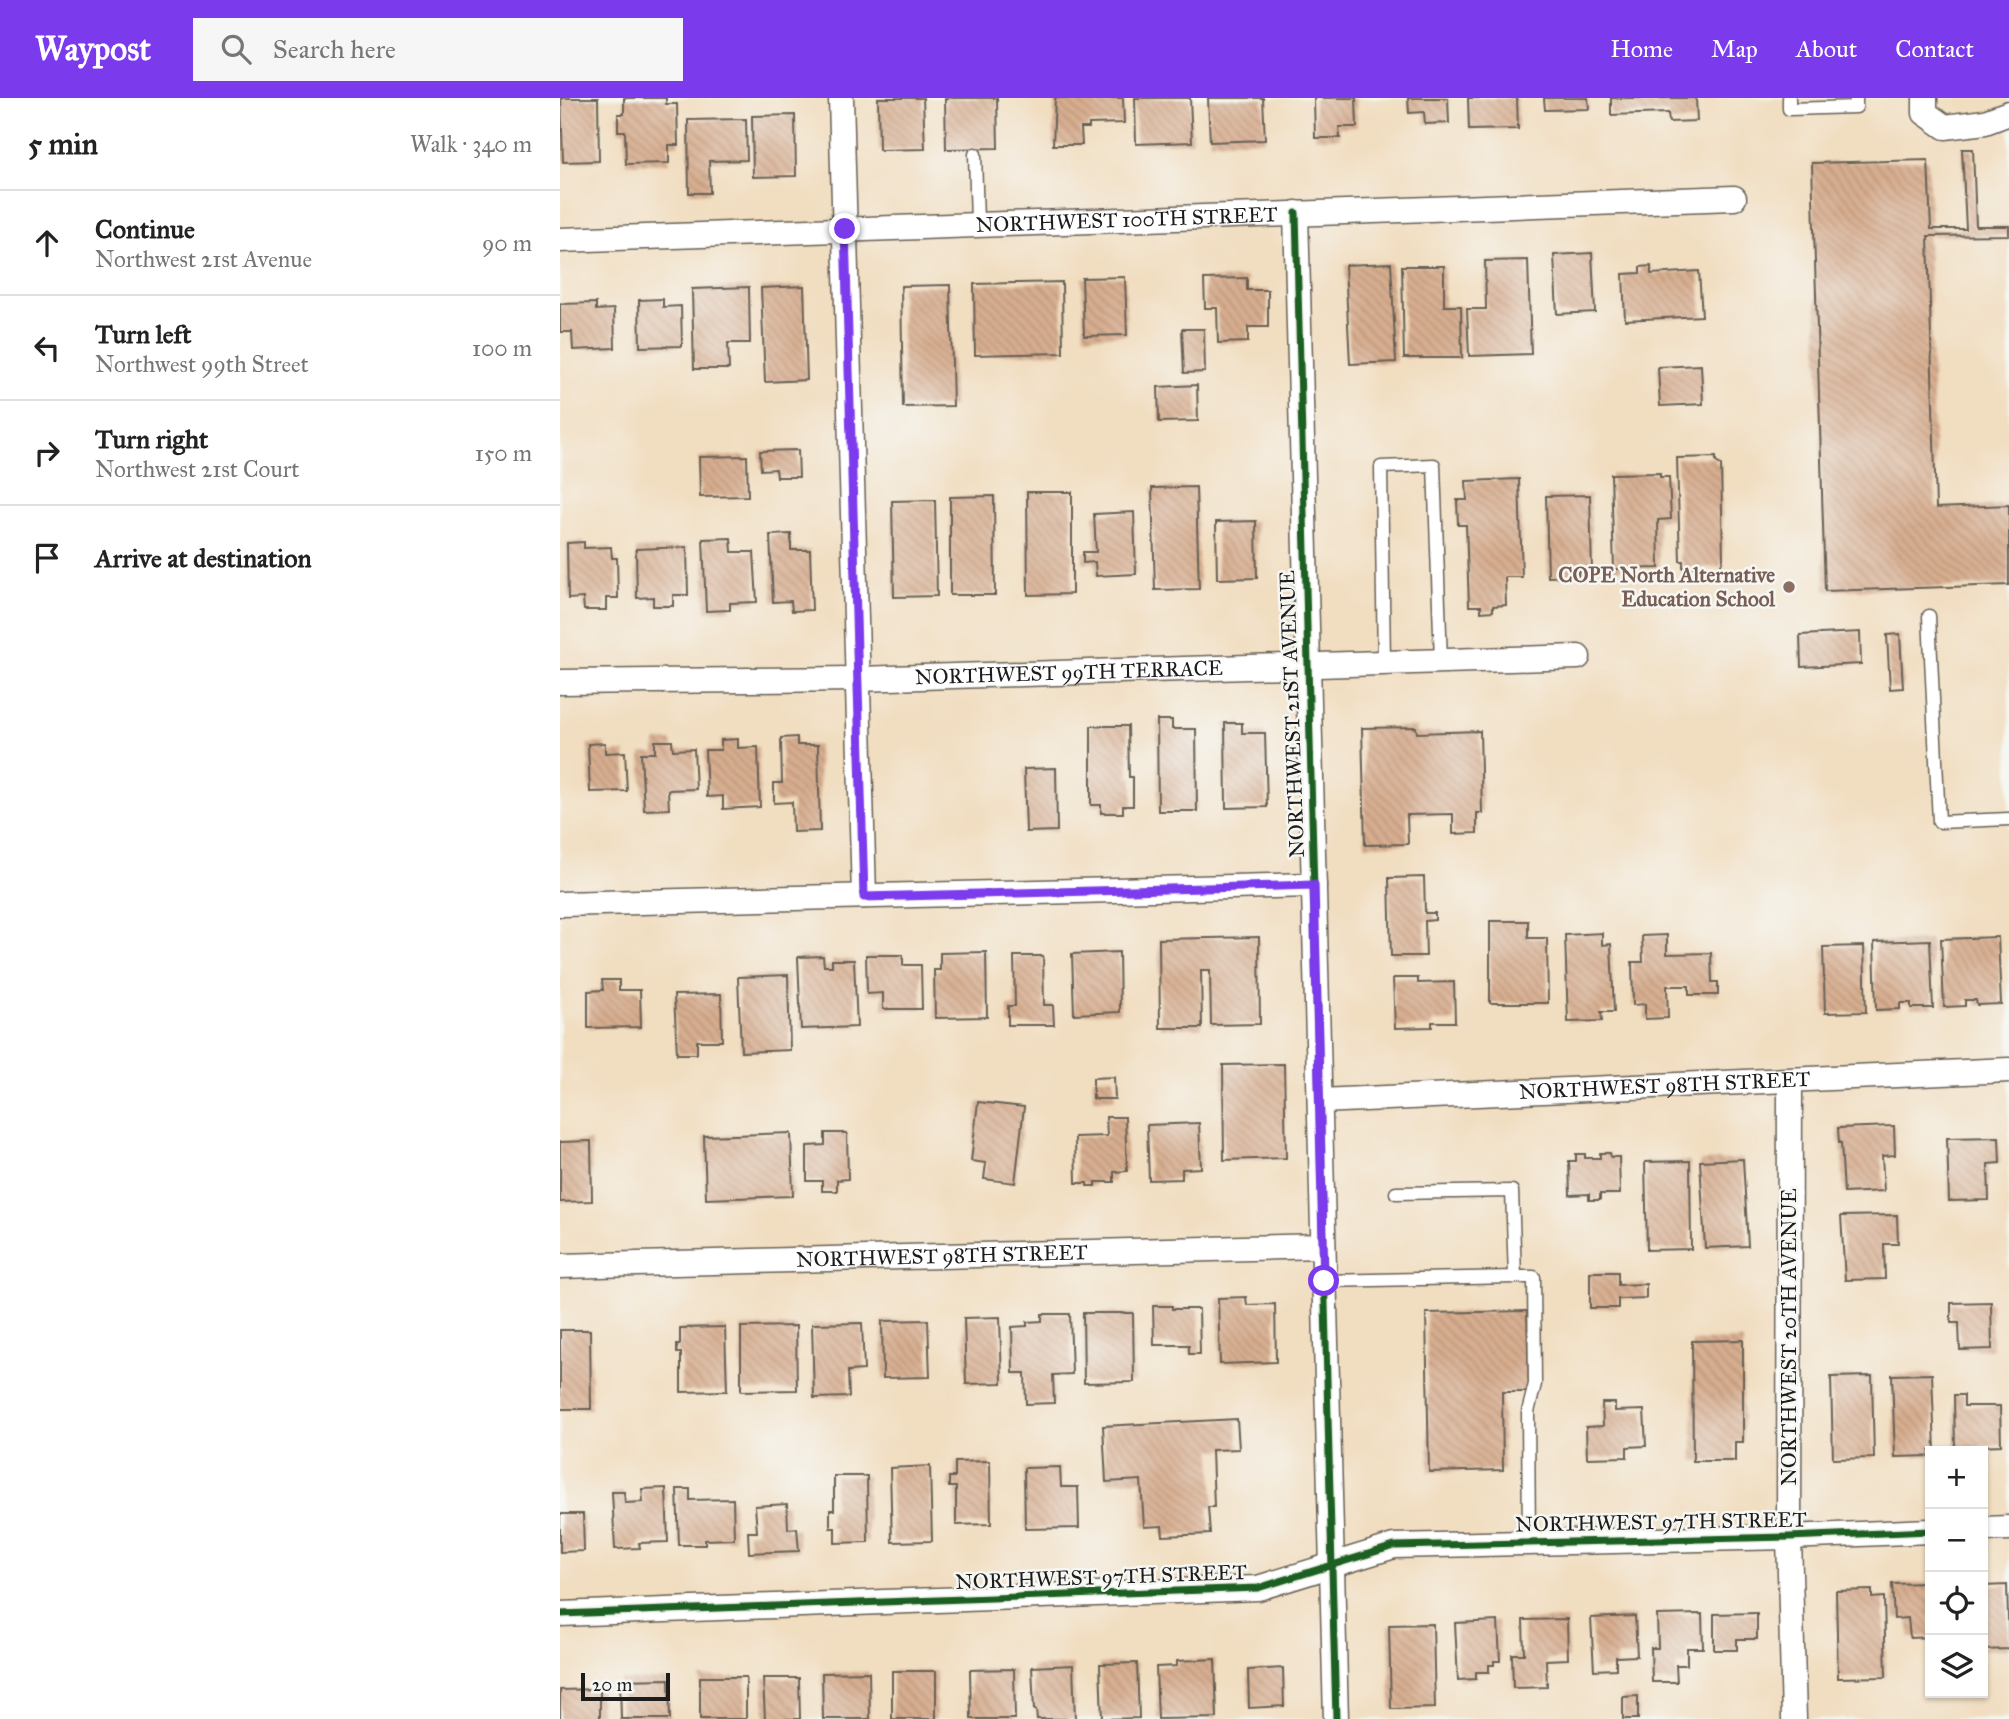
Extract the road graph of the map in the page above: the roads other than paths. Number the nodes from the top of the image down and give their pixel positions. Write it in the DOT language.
graph roads {
  1 [pos="841,98"];
  2 [pos="1789,98"];
  3 [pos="1856,98"];
  4 [pos="1925,98"];
  5 [pos="2009,113"];
  6 [pos="975,154"];
  7 [pos="1734,198"];
  8 [pos="1296,213"];
  9 [pos="977,223"];
  10 [pos="845,229"];
  11 [pos="560,240"];
  12 [pos="1929,616"];
  13 [pos="1578,657"];
  14 [pos="1441,660"];
  15 [pos="1384,662"];
  16 [pos="1308,664"];
  17 [pos="858,679"];
  18 [pos="560,682"];
  19 [pos="2009,820"];
  20 [pos="1314,885"];
  21 [pos="864,897"];
  22 [pos="560,904"];
  23 [pos="2009,1070"];
  24 [pos="1790,1081"];
  25 [pos="1320,1101"];
  26 [pos="1396,1193"];
  27 [pos="1323,1246"];
  28 [pos="560,1266"];
  29 [pos="1515,1277"];
  30 [pos="1324,1281"];
  31 [pos="2009,1528"];
  32 [pos="1988,1529"];
  33 [pos="1925,1531"];
  34 [pos="1789,1538"];
  35 [pos="1529,1543"];
  36 [pos="1330,1564"];
  37 [pos="560,1614"];
  38 [pos="1336,1719"];
  39 [pos="1794,1719"];
  1 -- 10 [label="street"];
  2 -- 3 [label="lane"];
  4 -- 5 [label="street"];
  6 -- 9 [label="lane"];
  7 -- 8 [label="street, NORTHWEST 100TH STREET"];
  8 -- 9 [label="street, NORTHWEST 100TH STREET"];
  8 -- 16 [label="street, NORTHWEST 21ST AVENUE"];
  9 -- 10 [label="street, NORTHWEST 100TH STREET"];
  10 -- 11 [label="street, NORTHWEST 100TH STREET"];
  10 -- 17 [label="street"];
  12 -- 19 [label="lane"];
  13 -- 14 [label="street, NORTHWEST 99TH TERRACE"];
  14 -- 15 [label="street, NORTHWEST 99TH TERRACE"];
  14 -- 15 [label="lane"];
  15 -- 16 [label="street, NORTHWEST 99TH TERRACE"];
  16 -- 17 [label="street, NORTHWEST 99TH TERRACE"];
  16 -- 20 [label="street, NORTHWEST 21ST AVENUE"];
  17 -- 18 [label="street, NORTHWEST 99TH TERRACE"];
  17 -- 21 [label="street"];
  20 -- 21 [label="street"];
  20 -- 25 [label="street, NORTHWEST 21ST AVENUE"];
  21 -- 22 [label="street"];
  23 -- 24 [label="street, NORTHWEST 98TH STREET"];
  24 -- 25 [label="street, NORTHWEST 98TH STREET"];
  24 -- 34 [label="street, NORTHWEST 20TH AVENUE"];
  25 -- 27 [label="street, NORTHWEST 21ST AVENUE"];
  26 -- 29 [label="lane"];
  27 -- 28 [label="street, NORTHWEST 98TH STREET"];
  27 -- 30 [label="street, NORTHWEST 21ST AVENUE"];
  29 -- 30 [label="lane"];
  29 -- 35 [label="lane"];
  30 -- 36 [label="street, NORTHWEST 21ST AVENUE"];
  31 -- 32 [label="street"];
  33 -- 34 [label="street, NORTHWEST 97TH STREET"];
  34 -- 35 [label="street, NORTHWEST 97TH STREET"];
  34 -- 39 [label="street, NORTHWEST 20TH AVENUE"];
  35 -- 36 [label="street, NORTHWEST 97TH STREET"];
  36 -- 37 [label="street, NORTHWEST 97TH STREET"];
  36 -- 38 [label="street, NORTHWEST 21ST AVENUE"];
}
